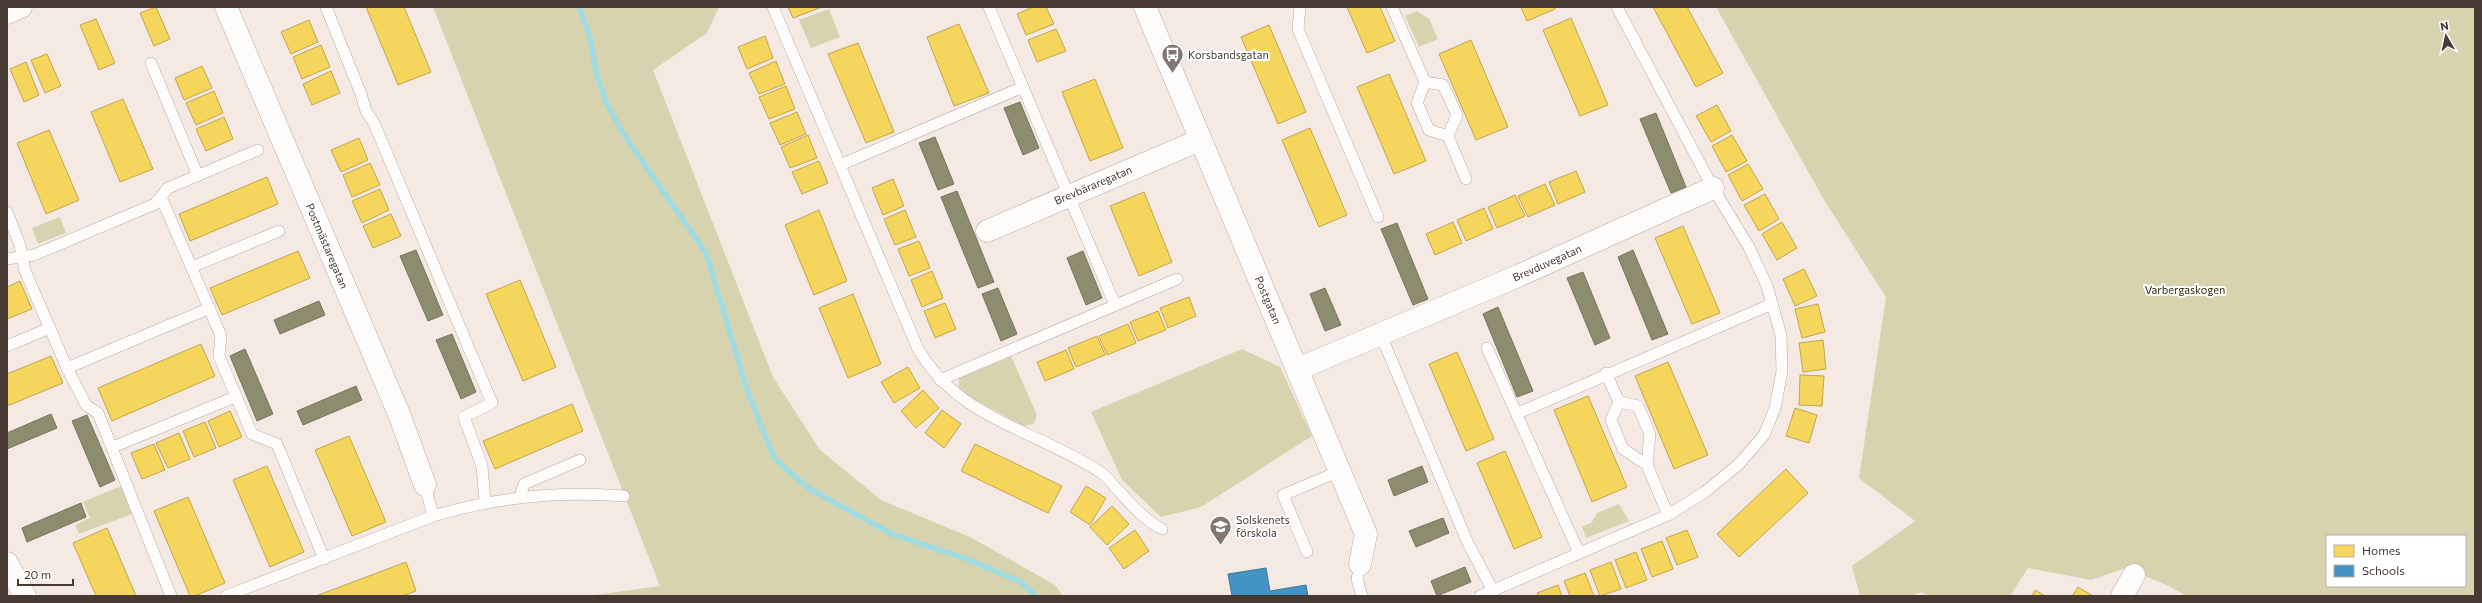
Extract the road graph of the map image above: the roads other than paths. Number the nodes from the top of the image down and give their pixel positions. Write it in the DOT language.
graph roads {
  1 [pos="21,7"];
  2 [pos="226,7"];
  3 [pos="326,7"];
  4 [pos="773,7"];
  5 [pos="989,7"];
  6 [pos="1145,7"];
  7 [pos="1300,7"];
  8 [pos="1392,7"];
  9 [pos="1617,7"];
  10 [pos="7,13"];
  11 [pos="150,63"];
  12 [pos="1425,82"];
  13 [pos="1023,87"];
  14 [pos="1448,136"];
  15 [pos="1200,140"];
  16 [pos="258,150"];
  17 [pos="840,165"];
  18 [pos="198,176"];
  19 [pos="1466,179"];
  20 [pos="1713,188"];
  21 [pos="1069,195"];
  22 [pos="161,197"];
  23 [pos="7,212"];
  24 [pos="1378,217"];
  25 [pos="279,231"];
  26 [pos="987,231"];
  27 [pos="23,256"];
  28 [pos="7,259"];
  29 [pos="192,267"];
  30 [pos="1177,279"];
  31 [pos="1772,304"];
  32 [pos="1115,305"];
  33 [pos="210,308"];
  34 [pos="50,328"];
  35 [pos="1381,335"];
  36 [pos="7,346"];
  37 [pos="1487,348"];
  38 [pos="67,368"];
  39 [pos="1298,369"];
  40 [pos="1606,373"];
  41 [pos="940,380"];
  42 [pos="235,397"];
  43 [pos="1619,402"];
  44 [pos="1518,413"];
  45 [pos="112,447"];
  46 [pos="580,460"];
  47 [pos="1647,465"];
  48 [pos="1340,471"];
  49 [pos="426,485"];
  50 [pos="624,496"];
  51 [pos="520,497"];
  52 [pos="486,502"];
  53 [pos="1668,515"];
  54 [pos="433,516"];
  55 [pos="1162,529"];
  56 [pos="1307,552"];
  57 [pos="1579,553"];
  58 [pos="324,559"];
  59 [pos="7,563"];
  60 [pos="1360,564"];
  61 [pos="2134,575"];
  62 [pos="1493,591"];
  63 [pos="25,596"];
  64 [pos="170,596"];
  65 [pos="226,596"];
  66 [pos="1362,596"];
  67 [pos="1480,596"];
  68 [pos="2122,596"];
  1 -- 10 [label="street"];
  2 -- 49 [label="street, Postmästaregatan"];
  3 -- 52 [label="lane"];
  4 -- 17 [label="lane"];
  5 -- 13 [label="lane"];
  6 -- 15 [label="street, Postgatan"];
  7 -- 24 [label="lane"];
  8 -- 12 [label="lane"];
  9 -- 20 [label="lane"];
  11 -- 18 [label="lane"];
  12 -- 14 [label="lane"];
  12 -- 14 [label="lane"];
  13 -- 17 [label="lane"];
  13 -- 21 [label="lane"];
  14 -- 19 [label="lane"];
  15 -- 21 [label="street, Brevbäraregatan"];
  15 -- 39 [label="street, Postgatan"];
  16 -- 18 [label="lane"];
  17 -- 41 [label="lane"];
  18 -- 22 [label="lane"];
  20 -- 31 [label="lane"];
  20 -- 35 [label="street, Brevduvegatan"];
  21 -- 26 [label="street, Brevbäraregatan"];
  21 -- 32 [label="lane"];
  22 -- 27 [label="lane"];
  22 -- 29 [label="lane"];
  23 -- 27 [label="lane"];
  25 -- 29 [label="lane"];
  27 -- 28 [label="lane"];
  27 -- 34 [label="lane"];
  29 -- 33 [label="lane"];
  30 -- 32 [label="lane"];
  31 -- 40 [label="lane"];
  31 -- 53 [label="lane"];
  32 -- 41 [label="lane"];
  33 -- 38 [label="lane"];
  33 -- 42 [label="lane"];
  34 -- 36 [label="lane"];
  34 -- 38 [label="lane"];
  35 -- 39 [label="street, Brevduvegatan"];
  35 -- 62 [label="lane"];
  37 -- 44 [label="lane"];
  38 -- 45 [label="lane"];
  39 -- 48 [label="street, Postgatan"];
  40 -- 43 [label="lane"];
  40 -- 44 [label="lane"];
  41 -- 55 [label="lane"];
  42 -- 45 [label="lane"];
  42 -- 58 [label="lane"];
  43 -- 47 [label="lane"];
  43 -- 47 [label="lane"];
  44 -- 57 [label="lane"];
  45 -- 64 [label="lane"];
  46 -- 51 [label="lane"];
  47 -- 53 [label="lane"];
  48 -- 56 [label="lane"];
  48 -- 60 [label="street, Postgatan"];
  49 -- 54 [label="lane"];
  50 -- 51 [label="lane"];
  51 -- 52 [label="lane"];
  52 -- 54 [label="lane"];
  53 -- 57 [label="lane"];
  54 -- 58 [label="lane"];
  57 -- 62 [label="lane"];
  58 -- 65 [label="lane"];
  59 -- 63 [label="street"];
  60 -- 66 [label="lane, Postgatan"];
  61 -- 68 [label="street"];
  62 -- 67 [label="lane"];
}
